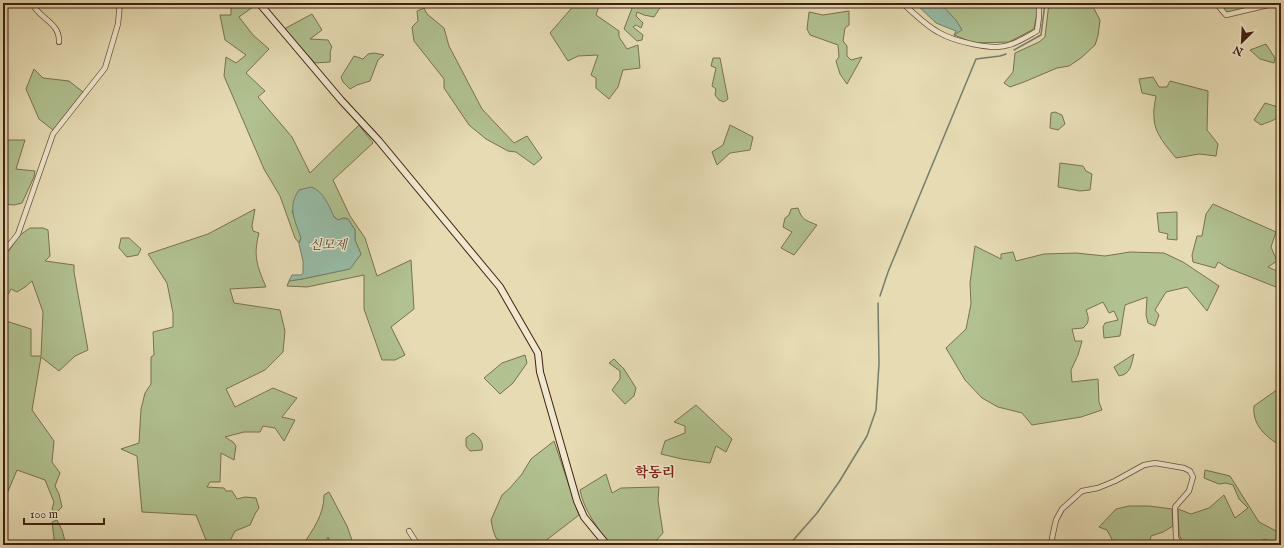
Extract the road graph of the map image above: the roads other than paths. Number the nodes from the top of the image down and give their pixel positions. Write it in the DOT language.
graph roads {
  1 [pos="32,3"];
  2 [pos="120,3"];
  3 [pos="259,3"];
  4 [pos="902,3"];
  5 [pos="1039,3"];
  6 [pos="1216,3"];
  7 [pos="1281,3"];
  8 [pos="59,42"];
  9 [pos="3,253"];
  10 [pos="409,531"];
  11 [pos="418,545"];
  12 [pos="607,545"];
  13 [pos="1053,545"];
  14 [pos="1181,545"];
  1 -- 8 [label="street"];
  2 -- 9 [label="street"];
  3 -- 12 [label="street"];
  4 -- 5 [label="street"];
  6 -- 7 [label="street"];
  10 -- 11 [label="street"];
  13 -- 14 [label="street"];
}
